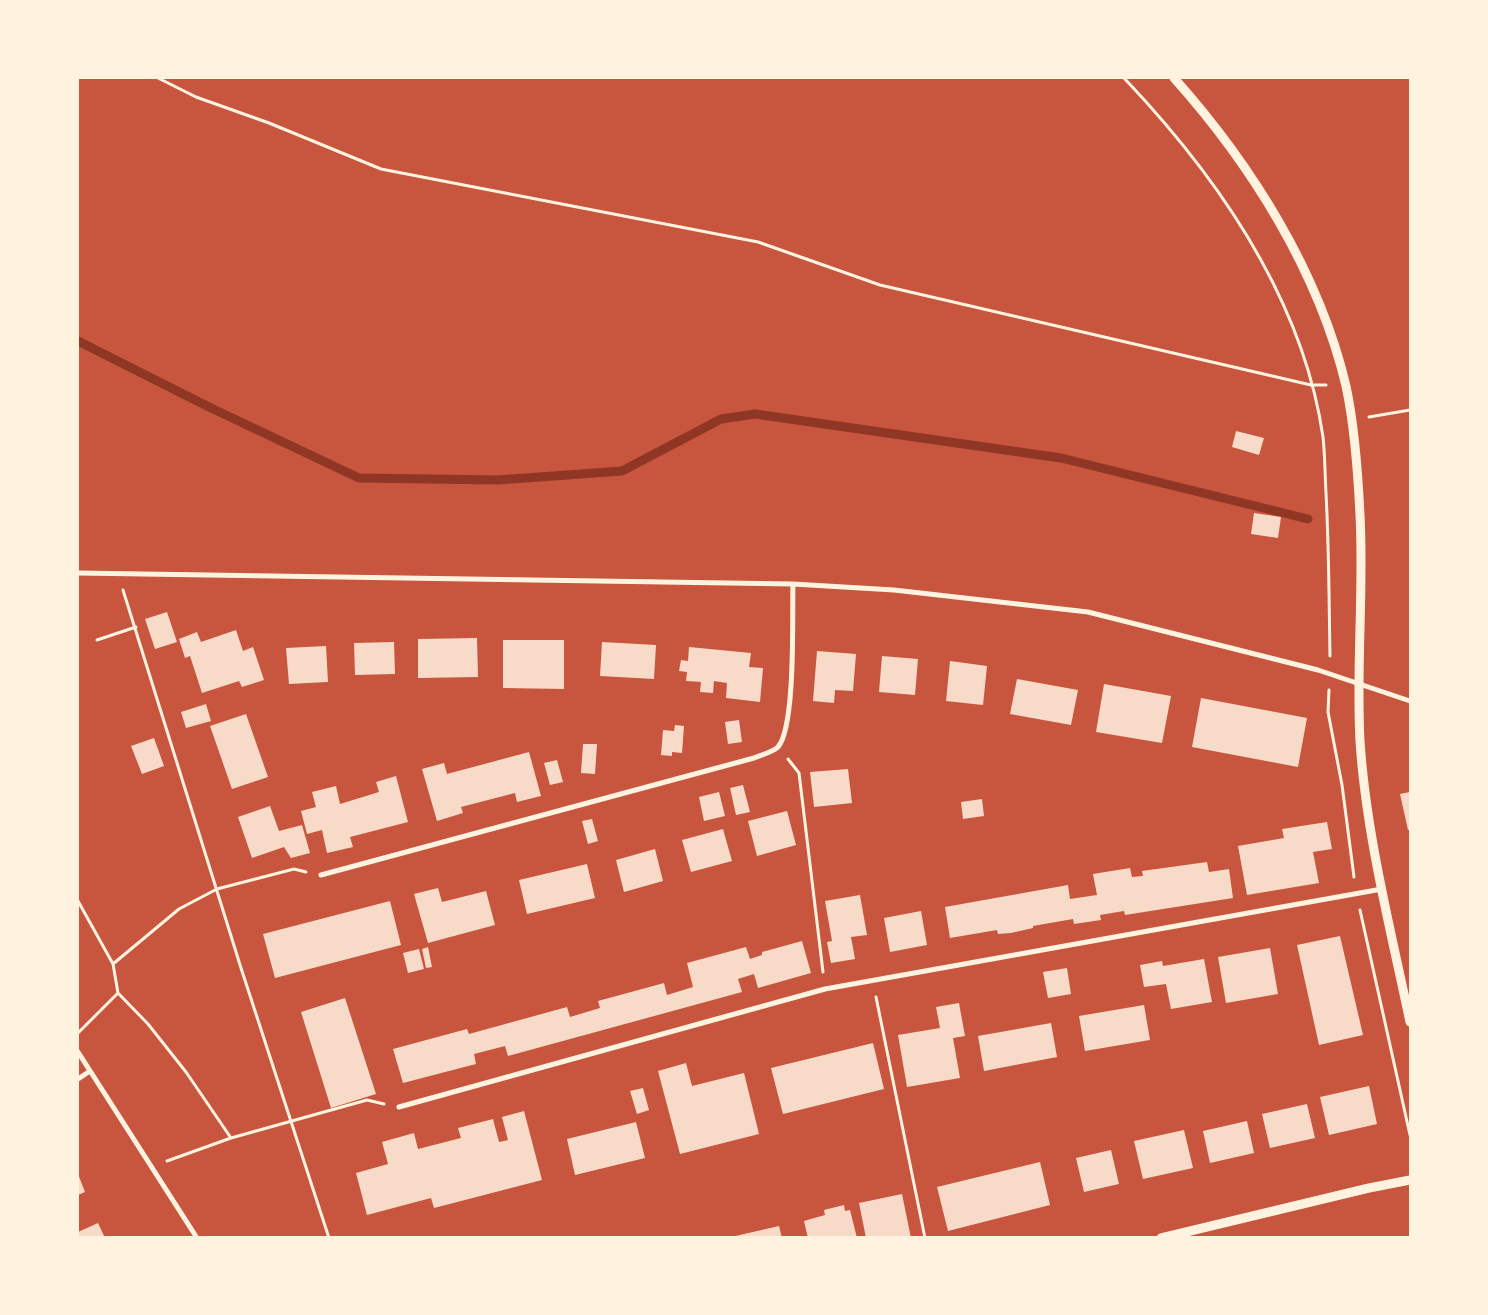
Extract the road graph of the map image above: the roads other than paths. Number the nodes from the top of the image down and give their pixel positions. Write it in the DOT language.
graph roads {
  1 [pos="1174,78"];
  2 [pos="78,573"];
  3 [pos="793,584"];
  4 [pos="1358,684"];
  5 [pos="1410,701"];
  6 [pos="321,875"];
  7 [pos="1382,889"];
  8 [pos="1410,1022"];
  9 [pos="78,1052"];
  10 [pos="90,1071"];
  11 [pos="78,1079"];
  12 [pos="399,1107"];
  13 [pos="1410,1180"];
  14 [pos="197,1238"];
  15 [pos="1161,1238"];
  1 -- 4 [label="street"];
  2 -- 3 [label="street"];
  3 -- 4 [label="street"];
  3 -- 6 [label="street"];
  4 -- 5 [label="street"];
  4 -- 7 [label="street"];
  7 -- 8 [label="street"];
  7 -- 12 [label="street"];
  9 -- 10 [label="street"];
  10 -- 11 [label="street"];
  10 -- 14 [label="street"];
  13 -- 15 [label="street"];
}
